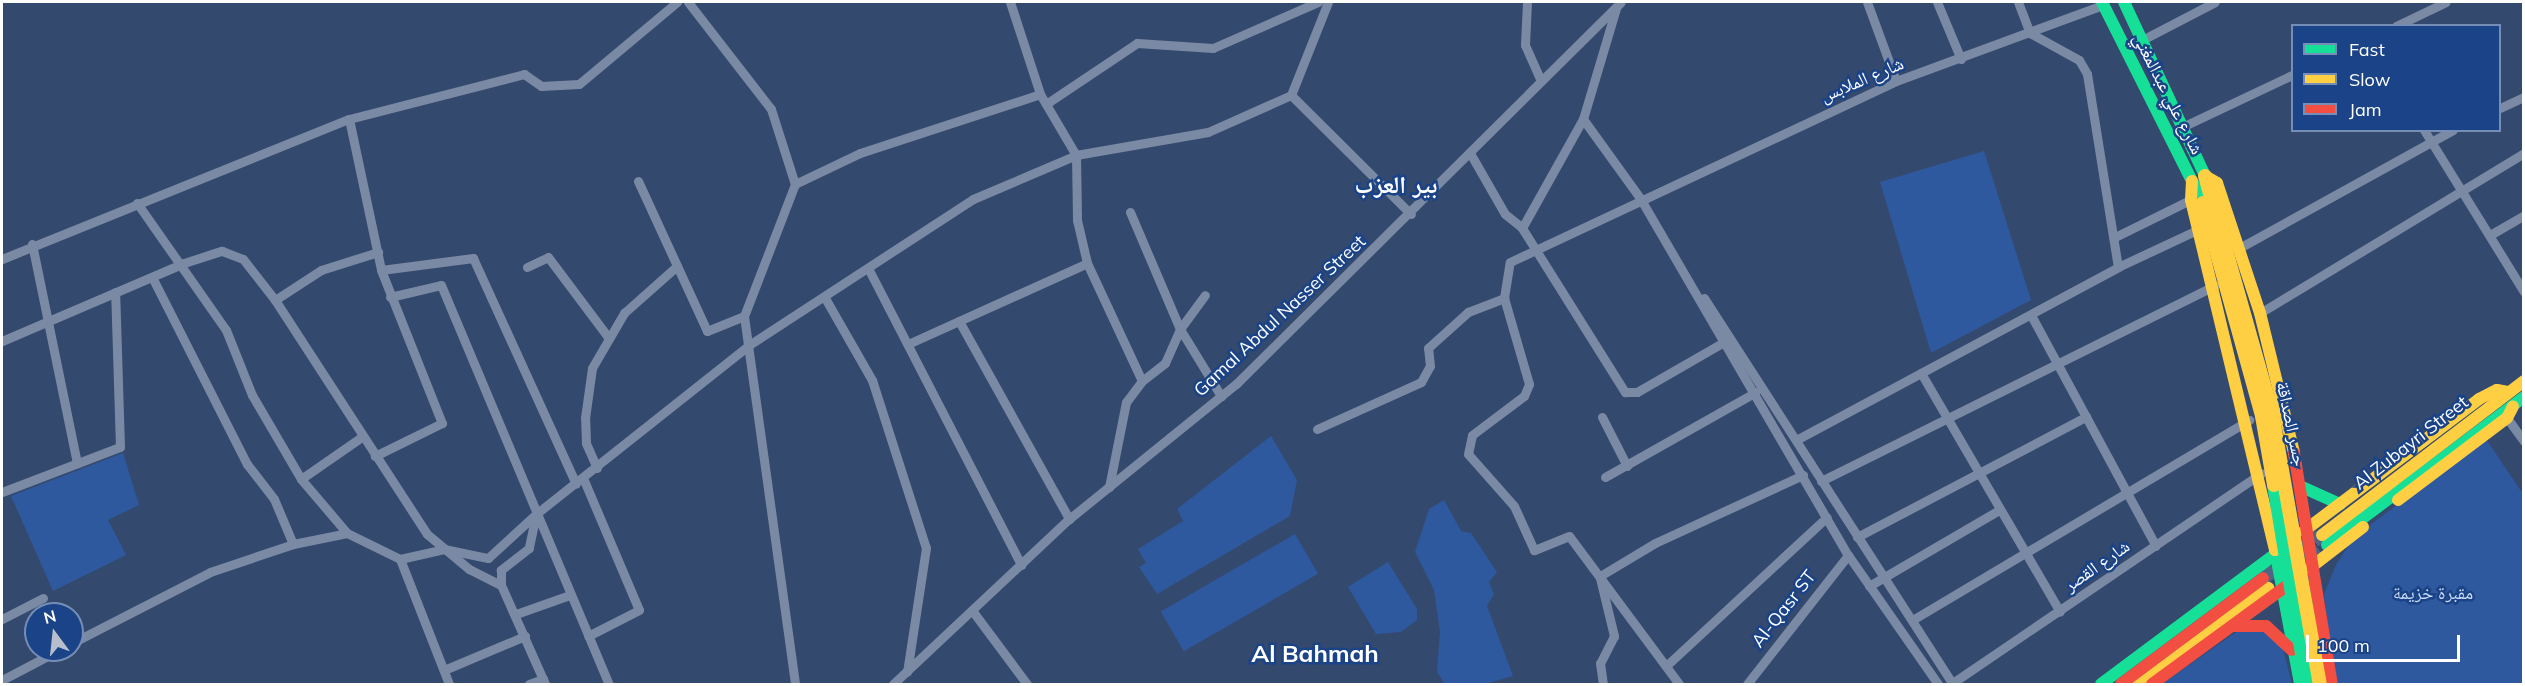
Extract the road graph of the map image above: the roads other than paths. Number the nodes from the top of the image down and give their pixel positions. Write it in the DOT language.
graph roads {
  1 [pos="677,2"];
  2 [pos="688,2"];
  3 [pos="1010,2"];
  4 [pos="1318,2"];
  5 [pos="1328,2"];
  6 [pos="1527,2"];
  7 [pos="1867,2"];
  8 [pos="1937,2"];
  9 [pos="2018,2"];
  10 [pos="2124,2"];
  11 [pos="2215,2"];
  12 [pos="2446,2"];
  13 [pos="2102,3"];
  14 [pos="1618,4"];
  15 [pos="2400,24"];
  16 [pos="2030,33"];
  17 [pos="2142,40"];
  18 [pos="1961,59"];
  19 [pos="2291,75"];
  20 [pos="1541,81"];
  21 [pos="1896,81"];
  22 [pos="1040,94"];
  23 [pos="1291,95"];
  24 [pos="2523,97"];
  25 [pos="1046,104"];
  26 [pos="2501,107"];
  27 [pos="349,119"];
  28 [pos="1584,119"];
  29 [pos="2182,127"];
  30 [pos="2426,132"];
  31 [pos="2448,132"];
  32 [pos="2432,140"];
  33 [pos="1470,153"];
  34 [pos="2523,153"];
  35 [pos="1076,155"];
  36 [pos="2198,178"];
  37 [pos="638,181"];
  38 [pos="795,184"];
  39 [pos="2463,189"];
  40 [pos="1640,198"];
  41 [pos="2198,199"];
  42 [pos="137,203"];
  43 [pos="1130,212"];
  44 [pos="1412,214"];
  45 [pos="2523,215"];
  46 [pos="1522,228"];
  47 [pos="2199,230"];
  48 [pos="2490,235"];
  49 [pos="2115,237"];
  50 [pos="33,244"];
  51 [pos="1667,244"];
  52 [pos="2241,247"];
  53 [pos="378,252"];
  54 [pos="1538,253"];
  55 [pos="2,259"];
  56 [pos="184,263"];
  57 [pos="1087,263"];
  58 [pos="677,266"];
  59 [pos="527,267"];
  60 [pos="2118,267"];
  61 [pos="381,270"];
  62 [pos="868,270"];
  63 [pos="152,277"];
  64 [pos="2215,285"];
  65 [pos="2523,291"];
  66 [pos="115,292"];
  67 [pos="1205,295"];
  68 [pos="390,297"];
  69 [pos="825,298"];
  70 [pos="1504,298"];
  71 [pos="275,300"];
  72 [pos="2260,313"];
  73 [pos="744,316"];
  74 [pos="2032,316"];
  75 [pos="51,318"];
  76 [pos="959,321"];
  77 [pos="1179,330"];
  78 [pos="608,337"];
  79 [pos="2,342"];
  80 [pos="1724,342"];
  81 [pos="908,344"];
  82 [pos="749,345"];
  83 [pos="2059,364"];
  84 [pos="1921,372"];
  85 [pos="1142,381"];
  86 [pos="2523,381"];
  87 [pos="1756,392"];
  88 [pos="1221,396"];
  89 [pos="2515,397"];
  90 [pos="1602,417"];
  91 [pos="2086,417"];
  92 [pos="2507,418"];
  93 [pos="1946,419"];
  94 [pos="2249,420"];
  95 [pos="1317,429"];
  96 [pos="363,436"];
  97 [pos="1796,440"];
  98 [pos="2523,441"];
  99 [pos="375,456"];
  100 [pos="77,463"];
  101 [pos="1627,466"];
  102 [pos="597,468"];
  103 [pos="1977,472"];
  104 [pos="2261,473"];
  105 [pos="1803,475"];
  106 [pos="1605,477"];
  107 [pos="301,479"];
  108 [pos="580,481"];
  109 [pos="1821,481"];
  110 [pos="1109,487"];
  111 [pos="2302,487"];
  112 [pos="2,492"];
  113 [pos="2126,492"];
  114 [pos="2340,504"];
  115 [pos="1999,510"];
  116 [pos="536,514"];
  117 [pos="1827,517"];
  118 [pos="1069,519"];
  119 [pos="2308,528"];
  120 [pos="347,533"];
  121 [pos="1857,537"];
  122 [pos="2324,540"];
  123 [pos="293,544"];
  124 [pos="2156,546"];
  125 [pos="444,549"];
  126 [pos="2026,553"];
  127 [pos="2276,554"];
  128 [pos="1848,555"];
  129 [pos="400,559"];
  130 [pos="2295,559"];
  131 [pos="1021,565"];
  132 [pos="2314,565"];
  133 [pos="1883,575"];
  134 [pos="1599,576"];
  135 [pos="501,585"];
  136 [pos="1869,586"];
  137 [pos="2283,588"];
  138 [pos="570,595"];
  139 [pos="43,598"];
  140 [pos="2060,612"];
  141 [pos="974,613"];
  142 [pos="516,614"];
  143 [pos="2,619"];
  144 [pos="1914,619"];
  145 [pos="2229,627"];
  146 [pos="525,636"];
  147 [pos="588,636"];
  148 [pos="84,637"];
  149 [pos="2295,655"];
  150 [pos="36,662"];
  151 [pos="1666,666"];
  152 [pos="444,670"];
  153 [pos="907,672"];
  154 [pos="2,680"];
  155 [pos="544,682"];
  156 [pos="449,684"];
  157 [pos="529,684"];
  158 [pos="609,684"];
  159 [pos="795,684"];
  160 [pos="893,684"];
  161 [pos="1027,684"];
  162 [pos="1604,684"];
  163 [pos="1679,684"];
  164 [pos="1747,684"];
  165 [pos="1938,684"];
  166 [pos="1952,684"];
  167 [pos="2101,684"];
  168 [pos="2121,684"];
  169 [pos="2138,684"];
  170 [pos="2152,684"];
  171 [pos="2300,684"];
  172 [pos="2307,684"];
  173 [pos="2320,684"];
  174 [pos="2332,684"];
  1 -- 27 [label="street"];
  2 -- 38 [label="street"];
  3 -- 22 [label="street"];
  4 -- 25 [label="street"];
  5 -- 23 [label="street"];
  6 -- 20 [label="street"];
  7 -- 21 [label="street"];
  8 -- 18 [label="street"];
  9 -- 16 [label="street"];
  10 -- 17 [label="main road"];
  11 -- 17 [label="street"];
  12 -- 15 [label="street"];
  13 -- 16 [label="street, شارع الملابس"];
  13 -- 36 [label="main road, شارع علي عبدالمغني"];
  14 -- 20 [label="street, Gamal Abdul Nasser Street"];
  14 -- 28 [label="street"];
  16 -- 18 [label="street, شارع الملابس"];
  16 -- 49 [label="street"];
  17 -- 29 [label="main road"];
  18 -- 21 [label="street, شارع الملابس"];
  19 -- 29 [label="street"];
  20 -- 33 [label="street, Gamal Abdul Nasser Street"];
  21 -- 40 [label="street, شارع الملابس"];
  22 -- 25 [label="street"];
  22 -- 38 [label="street"];
  23 -- 35 [label="street"];
  23 -- 44 [label="street"];
  24 -- 26 [label="street"];
  25 -- 35 [label="street"];
  27 -- 42 [label="street"];
  27 -- 53 [label="street"];
  28 -- 40 [label="street"];
  28 -- 46 [label="street"];
  29 -- 36 [label="main road"];
  30 -- 32 [label="street"];
  31 -- 32 [label="street"];
  32 -- 39 [label="street"];
  32 -- 52 [label="street"];
  33 -- 44 [label="street, Gamal Abdul Nasser Street"];
  33 -- 46 [label="street"];
  34 -- 39 [label="street"];
  35 -- 57 [label="street"];
  35 -- 62 [label="street"];
  36 -- 41 [label="main road, شارع علي عبدالمغني"];
  36 -- 52 [label="main road"];
  36 -- 173 [label="main road, جسر الصداقة, bridge"];
  37 -- 58 [label="street"];
  38 -- 73 [label="street"];
  39 -- 48 [label="street"];
  39 -- 72 [label="street"];
  40 -- 51 [label="street"];
  40 -- 54 [label="street, شارع الملابس"];
  41 -- 47 [label="main road"];
  41 -- 49 [label="street"];
  41 -- 172 [label="main road, جسر الصداقة, bridge"];
  42 -- 50 [label="street"];
  42 -- 56 [label="street"];
  43 -- 77 [label="street"];
  44 -- 88 [label="street, Gamal Abdul Nasser Street"];
  45 -- 48 [label="street"];
  46 -- 54 [label="street"];
  47 -- 60 [label="street"];
  47 -- 64 [label="main road"];
  48 -- 65 [label="street"];
  49 -- 60 [label="street"];
  50 -- 55 [label="street"];
  50 -- 75 [label="street"];
  51 -- 80 [label="street"];
  51 -- 97 [label="street"];
  52 -- 72 [label="main road"];
  53 -- 61 [label="street"];
  53 -- 71 [label="street"];
  54 -- 70 [label="street, شارع الملابس"];
  54 -- 80 [label="street"];
  56 -- 63 [label="street"];
  56 -- 71 [label="street"];
  56 -- 107 [label="street"];
  57 -- 76 [label="street"];
  57 -- 85 [label="street"];
  58 -- 73 [label="street"];
  58 -- 78 [label="street"];
  59 -- 78 [label="street"];
  60 -- 74 [label="street"];
  61 -- 68 [label="street"];
  61 -- 108 [label="street"];
  62 -- 69 [label="street"];
  62 -- 81 [label="street"];
  63 -- 66 [label="street"];
  63 -- 123 [label="street"];
  64 -- 83 [label="street"];
  64 -- 94 [label="main road"];
  66 -- 75 [label="street"];
  66 -- 100 [label="street"];
  67 -- 77 [label="street"];
  68 -- 99 [label="street"];
  68 -- 116 [label="street"];
  69 -- 82 [label="street"];
  69 -- 153 [label="street"];
  70 -- 95 [label="street"];
  70 -- 134 [label="street"];
  71 -- 96 [label="street"];
  72 -- 111 [label="main road"];
  73 -- 82 [label="street"];
  74 -- 83 [label="street"];
  74 -- 84 [label="street"];
  75 -- 79 [label="street"];
  75 -- 100 [label="street"];
  76 -- 81 [label="street"];
  76 -- 118 [label="street"];
  77 -- 85 [label="street"];
  77 -- 88 [label="street"];
  78 -- 102 [label="street"];
  80 -- 87 [label="street"];
  81 -- 131 [label="street"];
  82 -- 102 [label="street"];
  82 -- 159 [label="street"];
  83 -- 91 [label="street"];
  83 -- 93 [label="street"];
  84 -- 93 [label="street"];
  84 -- 97 [label="street"];
  85 -- 110 [label="street"];
  86 -- 89 [label="main road, Al Zubayri Street"];
  87 -- 101 [label="street"];
  87 -- 105 [label="street"];
  88 -- 110 [label="street, Gamal Abdul Nasser Street"];
  89 -- 92 [label="main road"];
  89 -- 114 [label="main road"];
  89 -- 122 [label="main road, Al Zubayri Street"];
  90 -- 101 [label="street"];
  91 -- 103 [label="street"];
  91 -- 113 [label="street"];
  92 -- 98 [label="street"];
  92 -- 132 [label="main road"];
  93 -- 103 [label="street"];
  93 -- 109 [label="street"];
  94 -- 104 [label="main road"];
  94 -- 113 [label="street"];
  96 -- 99 [label="street"];
  96 -- 107 [label="street"];
  97 -- 109 [label="street"];
  99 -- 125 [label="street"];
  100 -- 112 [label="street"];
  101 -- 106 [label="street"];
  102 -- 108 [label="street"];
  103 -- 115 [label="street"];
  103 -- 121 [label="street"];
  104 -- 124 [label="street, شارع القصر"];
  104 -- 127 [label="main road"];
  105 -- 117 [label="street"];
  105 -- 134 [label="street"];
  107 -- 120 [label="street"];
  108 -- 116 [label="street"];
  108 -- 147 [label="street"];
  109 -- 121 [label="street"];
  110 -- 118 [label="street, Gamal Abdul Nasser Street"];
  111 -- 114 [label="main road"];
  111 -- 119 [label="main road"];
  113 -- 124 [label="street"];
  113 -- 126 [label="street"];
  114 -- 119 [label="main road"];
  115 -- 126 [label="street"];
  115 -- 133 [label="street"];
  116 -- 125 [label="street"];
  116 -- 135 [label="street"];
  116 -- 138 [label="street"];
  117 -- 128 [label="street"];
  117 -- 151 [label="street"];
  118 -- 131 [label="street, Gamal Abdul Nasser Street"];
  119 -- 127 [label="main road"];
  119 -- 130 [label="main road"];
  119 -- 132 [label="main road"];
  120 -- 123 [label="street"];
  120 -- 129 [label="street"];
  121 -- 133 [label="street"];
  123 -- 148 [label="street"];
  124 -- 140 [label="street, شارع القصر"];
  125 -- 129 [label="street"];
  125 -- 135 [label="street"];
  126 -- 140 [label="street"];
  126 -- 144 [label="street"];
  127 -- 130 [label="main road"];
  127 -- 137 [label="main road"];
  127 -- 167 [label="main road"];
  128 -- 136 [label="street"];
  128 -- 164 [label="street, Al-Qasr ST"];
  129 -- 152 [label="street"];
  130 -- 132 [label="main road"];
  130 -- 137 [label="main road"];
  131 -- 141 [label="street, Gamal Abdul Nasser Street"];
  132 -- 137 [label="main road"];
  132 -- 174 [label="main road"];
  133 -- 136 [label="street"];
  133 -- 144 [label="street"];
  134 -- 151 [label="street"];
  134 -- 162 [label="street"];
  135 -- 142 [label="street"];
  136 -- 165 [label="street"];
  137 -- 145 [label="main road"];
  137 -- 149 [label="main road"];
  138 -- 142 [label="street"];
  138 -- 147 [label="street"];
  139 -- 143 [label="street"];
  140 -- 166 [label="street, شارع القصر"];
  141 -- 153 [label="street, Gamal Abdul Nasser Street"];
  141 -- 161 [label="street"];
  142 -- 146 [label="street"];
  144 -- 166 [label="street"];
  145 -- 149 [label="main road"];
  145 -- 170 [label="main road"];
  146 -- 152 [label="street"];
  146 -- 155 [label="street"];
  147 -- 158 [label="street"];
  149 -- 171 [label="main road"];
  150 -- 154 [label="street"];
  151 -- 163 [label="street"];
  152 -- 156 [label="street"];
  153 -- 160 [label="street, Gamal Abdul Nasser Street"];
  155 -- 157 [label="street"];
  168 -- 169 [label="main road"];
}
